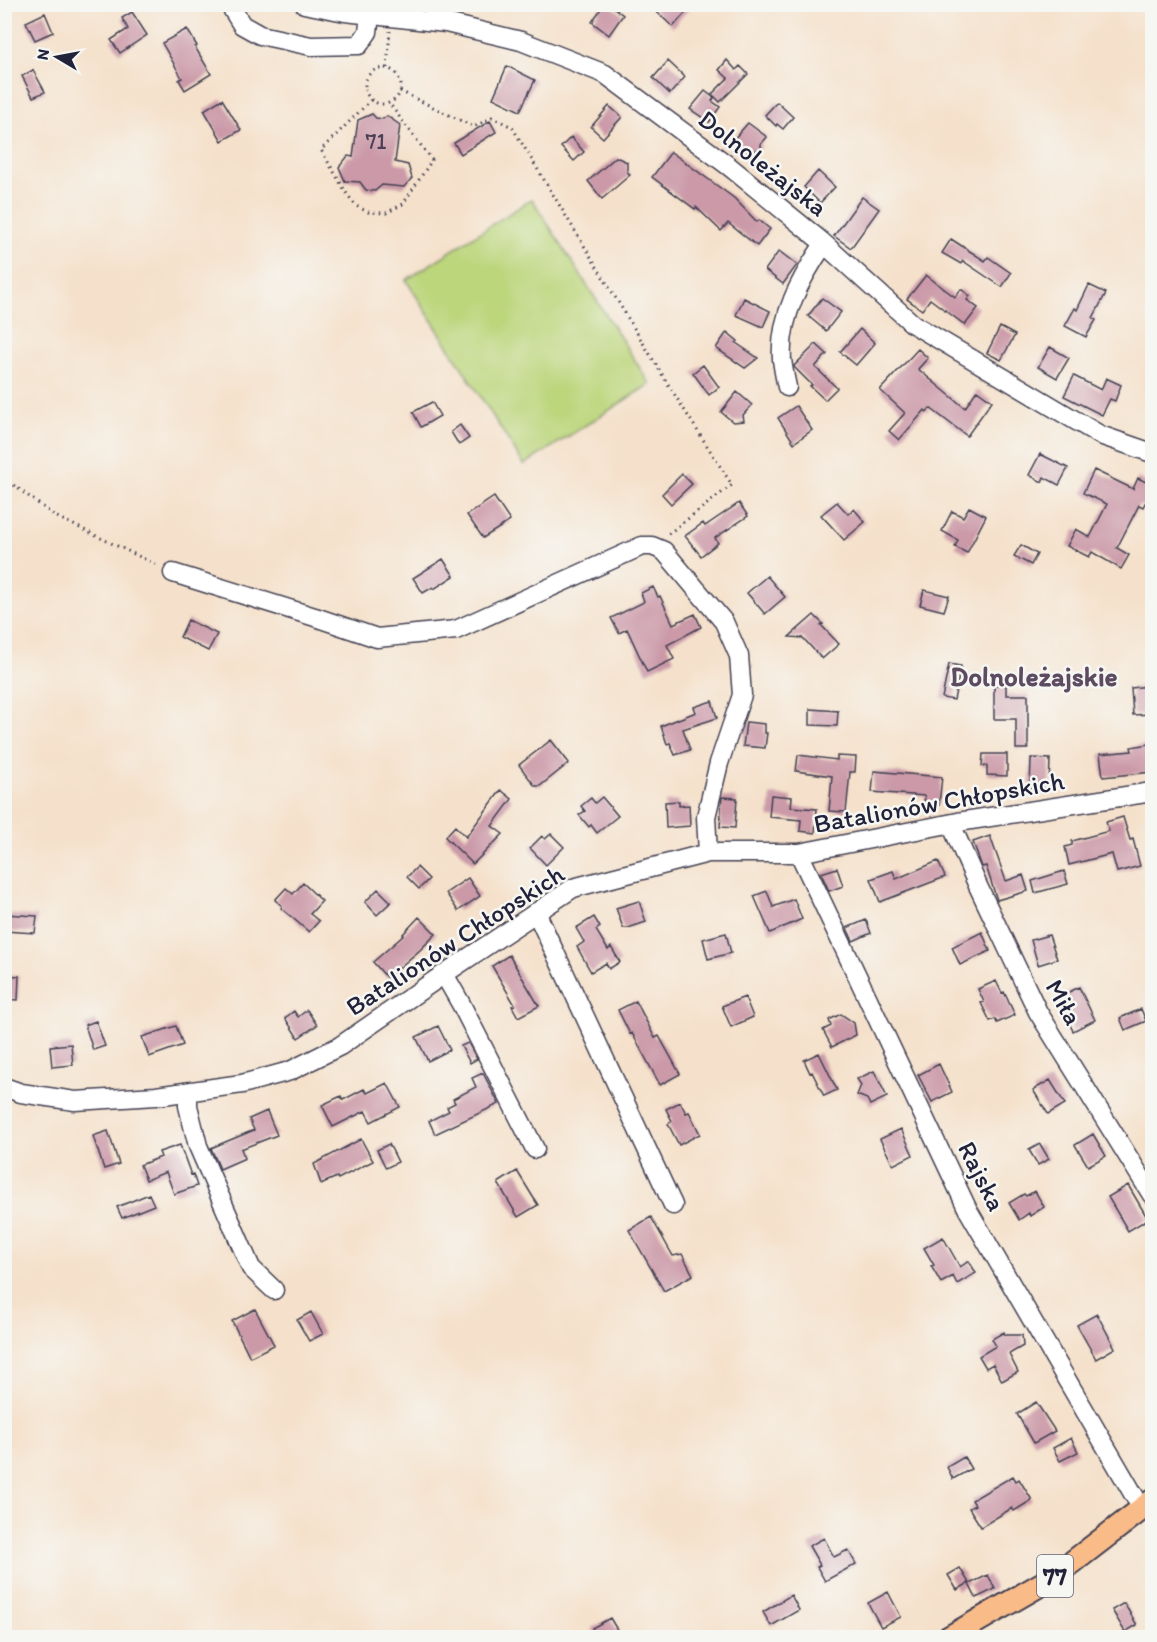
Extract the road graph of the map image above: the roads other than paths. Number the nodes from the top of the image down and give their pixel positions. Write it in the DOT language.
graph roads {
  1 [pos="229,4"];
  2 [pos="304,4"];
  3 [pos="442,4"];
  4 [pos="370,15"];
  5 [pos="446,23"];
  6 [pos="824,244"];
  7 [pos="787,387"];
  8 [pos="1152,453"];
  9 [pos="173,573"];
  10 [pos="1152,792"];
  11 [pos="951,824"];
  12 [pos="708,853"];
  13 [pos="799,853"];
  14 [pos="536,912"];
  15 [pos="444,974"];
  16 [pos="4,1087"];
  17 [pos="188,1093"];
  18 [pos="535,1149"];
  19 [pos="1152,1195"];
  20 [pos="673,1205"];
  21 [pos="274,1290"];
  22 [pos="1147,1505"];
  23 [pos="948,1638"];
  1 -- 4 [label="street"];
  2 -- 4 [label="street, Dolnoleżajska"];
  3 -- 5 [label="street"];
  4 -- 5 [label="street, Dolnoleżajska"];
  5 -- 6 [label="street, Dolnoleżajska"];
  6 -- 7 [label="street"];
  6 -- 8 [label="street, Dolnoleżajska"];
  9 -- 12 [label="street"];
  10 -- 11 [label="street, Batalionów Chłopskich"];
  11 -- 13 [label="street, Batalionów Chłopskich"];
  11 -- 19 [label="street, Miła"];
  12 -- 13 [label="street, Batalionów Chłopskich"];
  12 -- 14 [label="street, Batalionów Chłopskich"];
  13 -- 22 [label="street, Rajska"];
  14 -- 15 [label="street, Batalionów Chłopskich"];
  14 -- 20 [label="street"];
  15 -- 17 [label="street, Batalionów Chłopskich"];
  15 -- 18 [label="street"];
  16 -- 17 [label="street, Batalionów Chłopskich"];
  17 -- 21 [label="street"];
  22 -- 23 [label="main road, 77"];
}
